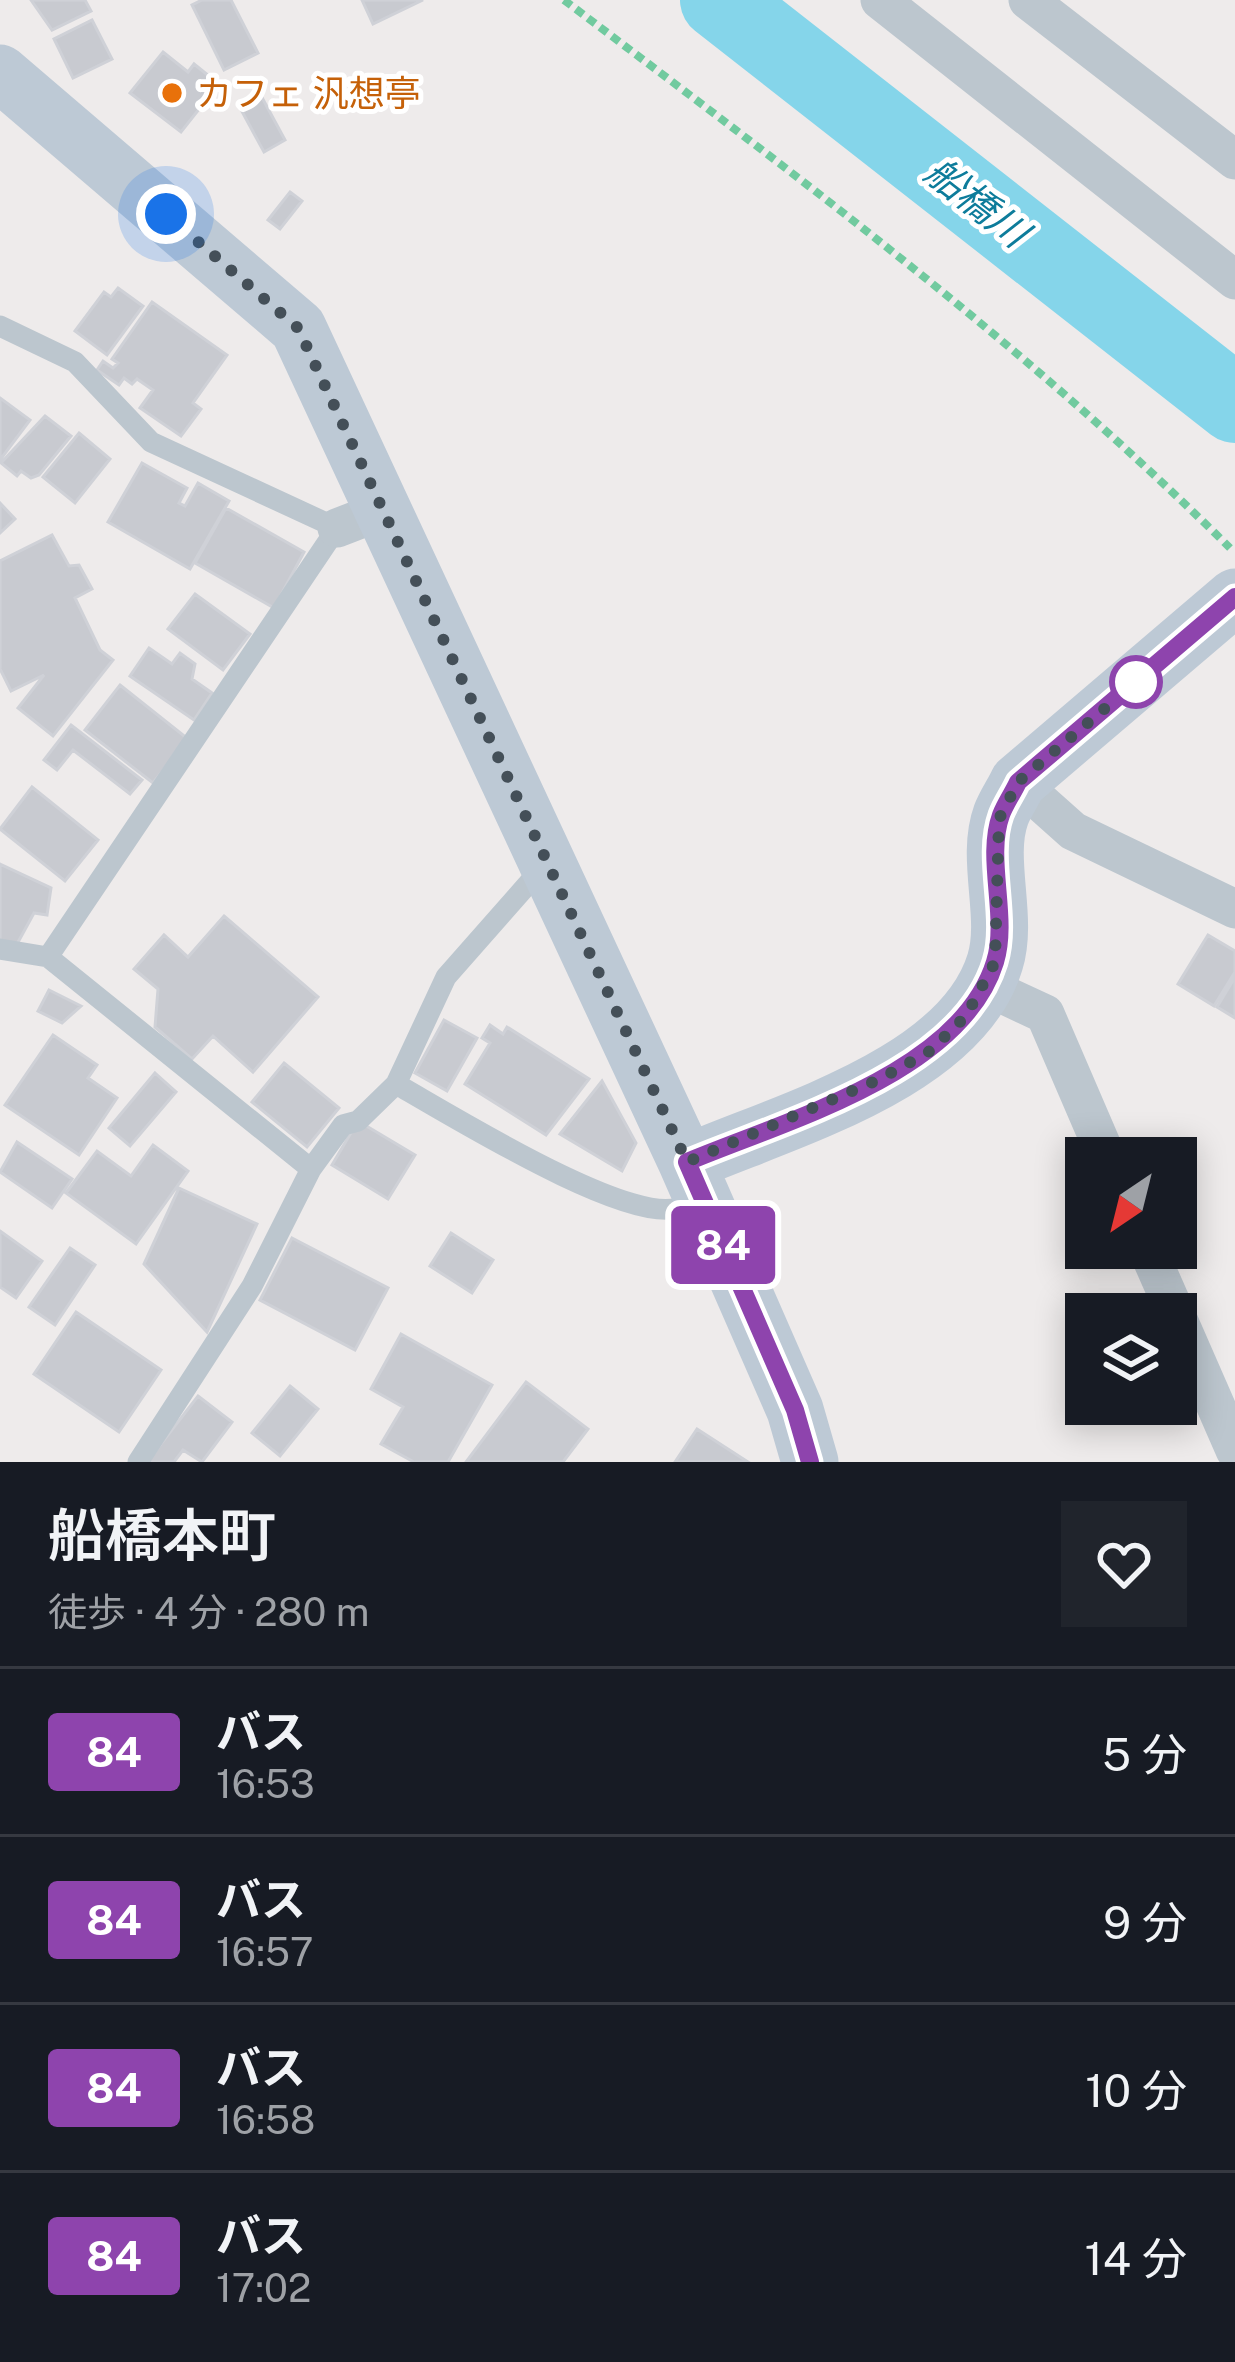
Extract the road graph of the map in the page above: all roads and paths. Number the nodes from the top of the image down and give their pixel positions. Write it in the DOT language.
graph roads {
  1 [pos="565,0"];
  2 [pos="880,0"];
  3 [pos="1028,0"];
  4 [pos="0,73"];
  5 [pos="1235,160"];
  6 [pos="1235,280"];
  7 [pos="0,326"];
  8 [pos="359,519"];
  9 [pos="1235,554"];
  10 [pos="1235,597"];
  11 [pos="1018,782"];
  12 [pos="546,863"];
  13 [pos="1235,909"];
  14 [pos="0,950"];
  15 [pos="48,957"];
  16 [pos="982,985"];
  17 [pos="395,1084"];
  18 [pos="1098,1137"];
  19 [pos="311,1169"];
  20 [pos="690,1190"];
  21 [pos="1197,1363"];
  22 [pos="1235,1450"];
  23 [pos="138,1462"];
  24 [pos="810,1462"];
  1 -- 9 [label="path"];
  2 -- 6 [label="street"];
  3 -- 5 [label="street"];
  4 -- 8 [label="street"];
  7 -- 8 [label="lane"];
  8 -- 12 [label="street"];
  8 -- 15 [label="lane"];
  10 -- 11 [label="street"];
  11 -- 13 [label="street"];
  11 -- 16 [label="street"];
  12 -- 17 [label="lane"];
  12 -- 20 [label="street"];
  14 -- 15 [label="lane"];
  15 -- 19 [label="lane"];
  16 -- 18 [label="street"];
  16 -- 20 [label="street"];
  17 -- 19 [label="lane"];
  17 -- 20 [label="lane"];
  19 -- 23 [label="lane"];
  20 -- 24 [label="street"];
  21 -- 22 [label="street"];
}
